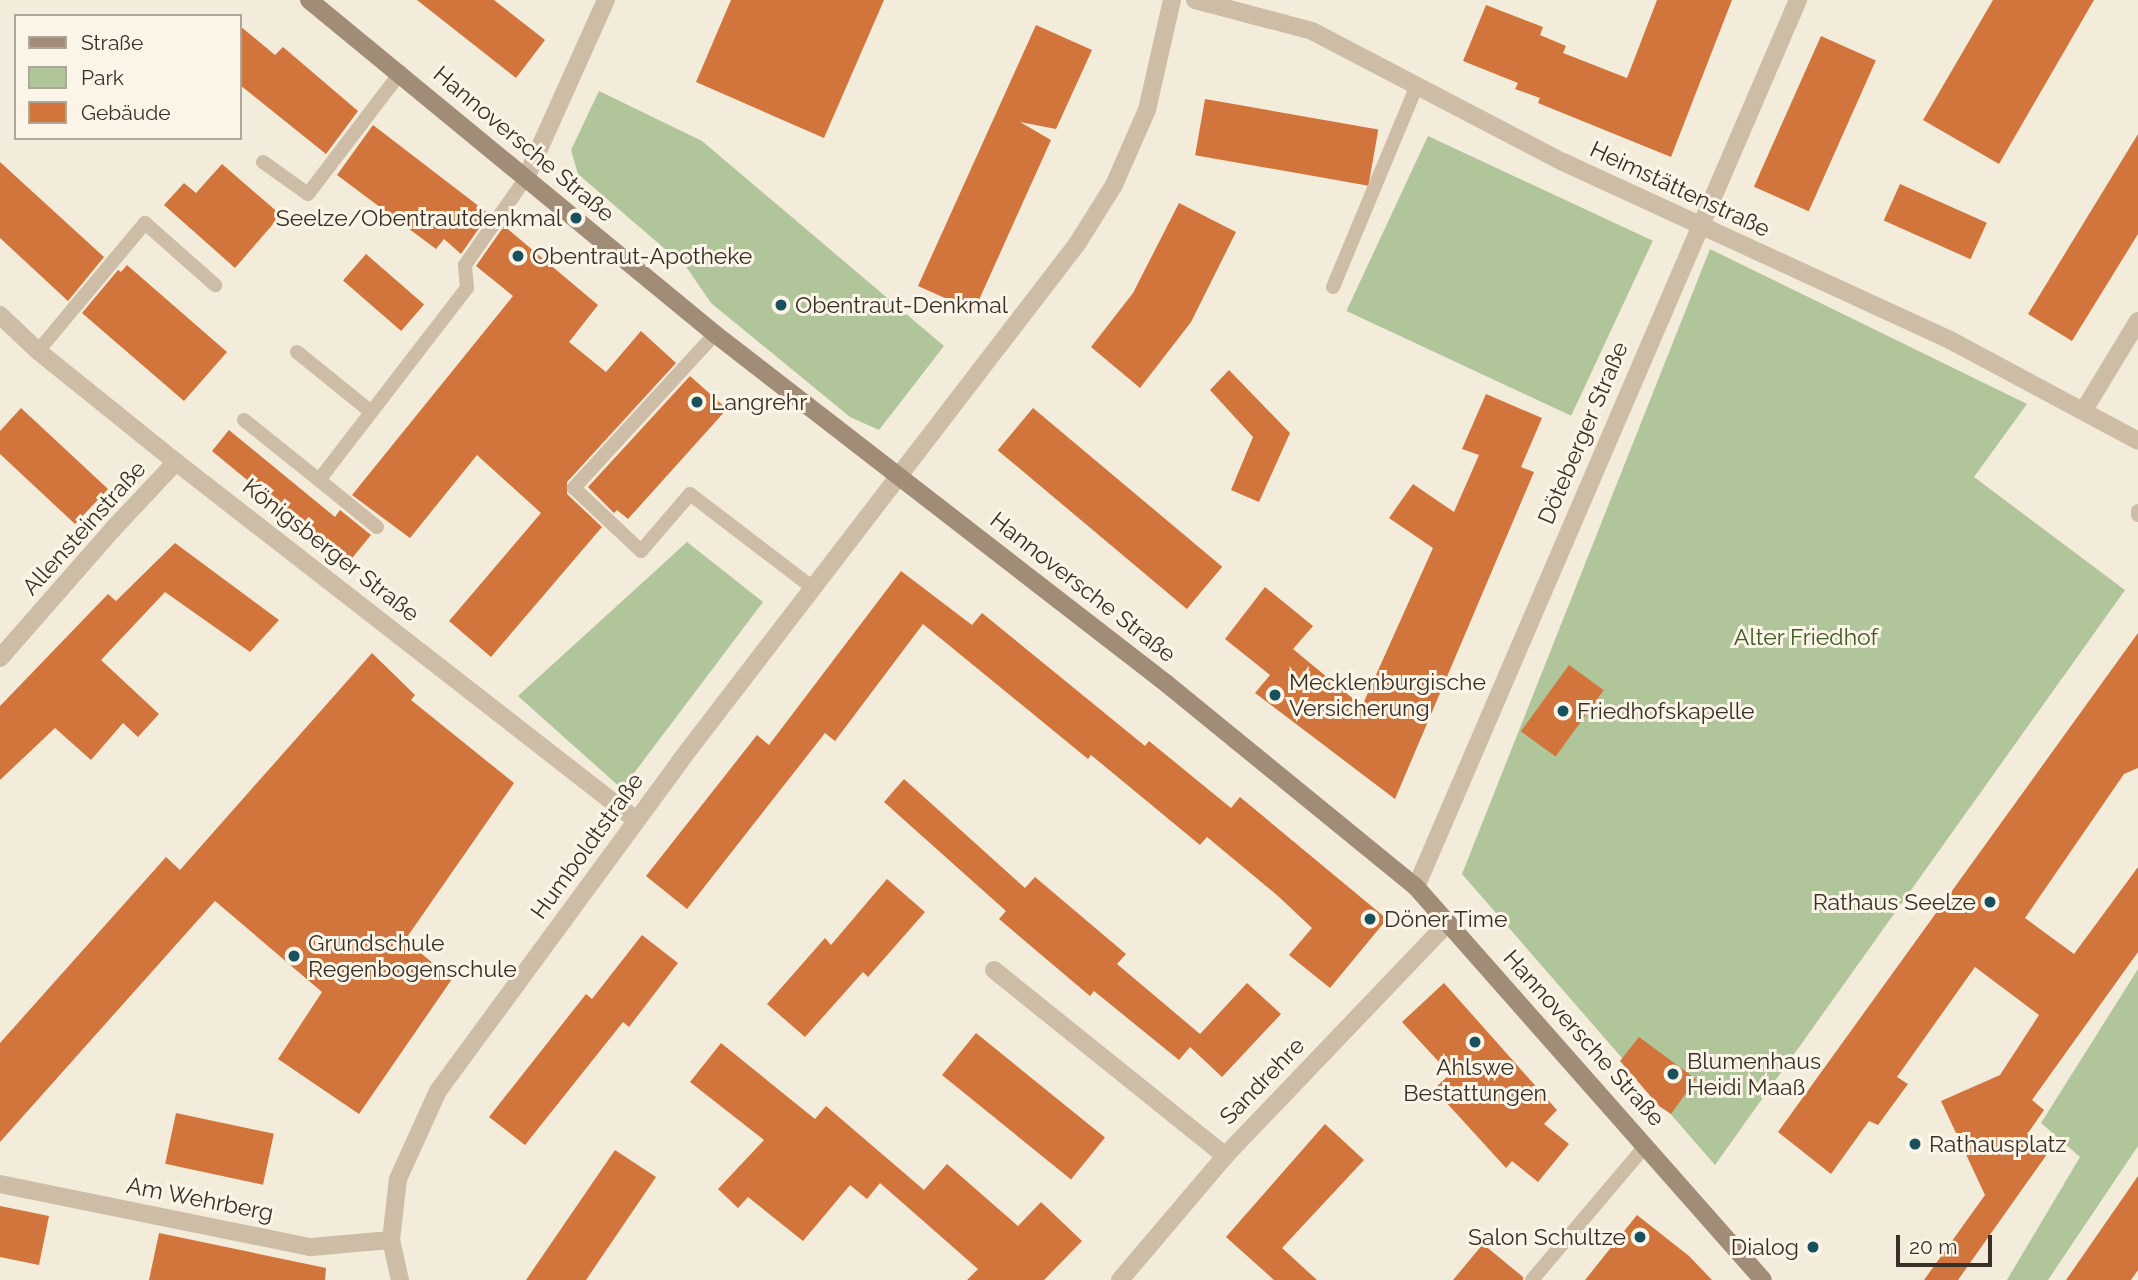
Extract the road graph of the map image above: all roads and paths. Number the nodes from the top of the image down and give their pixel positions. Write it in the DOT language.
graph roads {
  1 [pos="309,0"];
  2 [pos="606,0"];
  3 [pos="1172,0"];
  4 [pos="1195,0"];
  5 [pos="1798,0"];
  6 [pos="401,72"];
  7 [pos="1417,85"];
  8 [pos="263,162"];
  9 [pos="526,178"];
  10 [pos="1698,226"];
  11 [pos="215,285"];
  12 [pos="1333,287"];
  13 [pos="0,315"];
  14 [pos="2138,321"];
  15 [pos="715,334"];
  16 [pos="38,351"];
  17 [pos="297,352"];
  18 [pos="2084,410"];
  19 [pos="371,412"];
  20 [pos="244,420"];
  21 [pos="2138,441"];
  22 [pos="176,463"];
  23 [pos="900,476"];
  24 [pos="319,480"];
  25 [pos="377,527"];
  26 [pos="813,587"];
  27 [pos="0,658"];
  28 [pos="636,820"];
  29 [pos="1416,887"];
  30 [pos="1448,923"];
  31 [pos="994,970"];
  32 [pos="1646,1145"];
  33 [pos="1225,1156"];
  34 [pos="0,1184"];
  35 [pos="391,1240"];
  36 [pos="400,1280"];
  37 [pos="1120,1280"];
  38 [pos="1532,1280"];
  39 [pos="1763,1280"];
  1 -- 6 [label="street, Hannoversche Straße"];
  2 -- 9 [label="street"];
  3 -- 23 [label="street, Humboldtstraße"];
  4 -- 7 [label="street, Heimstättenstraße"];
  5 -- 10 [label="street, Döteberger Straße"];
  6 -- 8 [label="lane"];
  6 -- 9 [label="street, Hannoversche Straße"];
  7 -- 10 [label="street, Heimstättenstraße"];
  7 -- 12 [label="lane"];
  9 -- 15 [label="street, Hannoversche Straße"];
  9 -- 19 [label="lane"];
  10 -- 18 [label="street, Heimstättenstraße"];
  10 -- 29 [label="street, Döteberger Straße"];
  11 -- 16 [label="lane"];
  13 -- 16 [label="street, Königsberger Straße"];
  14 -- 18 [label="street"];
  15 -- 23 [label="street, Hannoversche Straße"];
  15 -- 26 [label="lane"];
  16 -- 22 [label="street, Königsberger Straße"];
  17 -- 19 [label="lane"];
  18 -- 21 [label="street, Heimstättenstraße"];
  19 -- 24 [label="lane"];
  20 -- 24 [label="lane"];
  22 -- 27 [label="street, Allensteinstraße"];
  22 -- 28 [label="street, Königsberger Straße"];
  23 -- 26 [label="street, Humboldtstraße"];
  23 -- 29 [label="street, Hannoversche Straße"];
  24 -- 25 [label="lane"];
  26 -- 28 [label="street, Humboldtstraße"];
  28 -- 35 [label="street, Humboldtstraße"];
  29 -- 30 [label="street, Hannoversche Straße"];
  30 -- 32 [label="street, Hannoversche Straße"];
  30 -- 33 [label="street, Sandrehre"];
  31 -- 33 [label="street"];
  32 -- 38 [label="lane"];
  32 -- 39 [label="street, Hannoversche Straße"];
  33 -- 37 [label="street, Sandrehre"];
  34 -- 35 [label="street, Am Wehrberg"];
  35 -- 36 [label="street, Humboldtstraße"];
}
